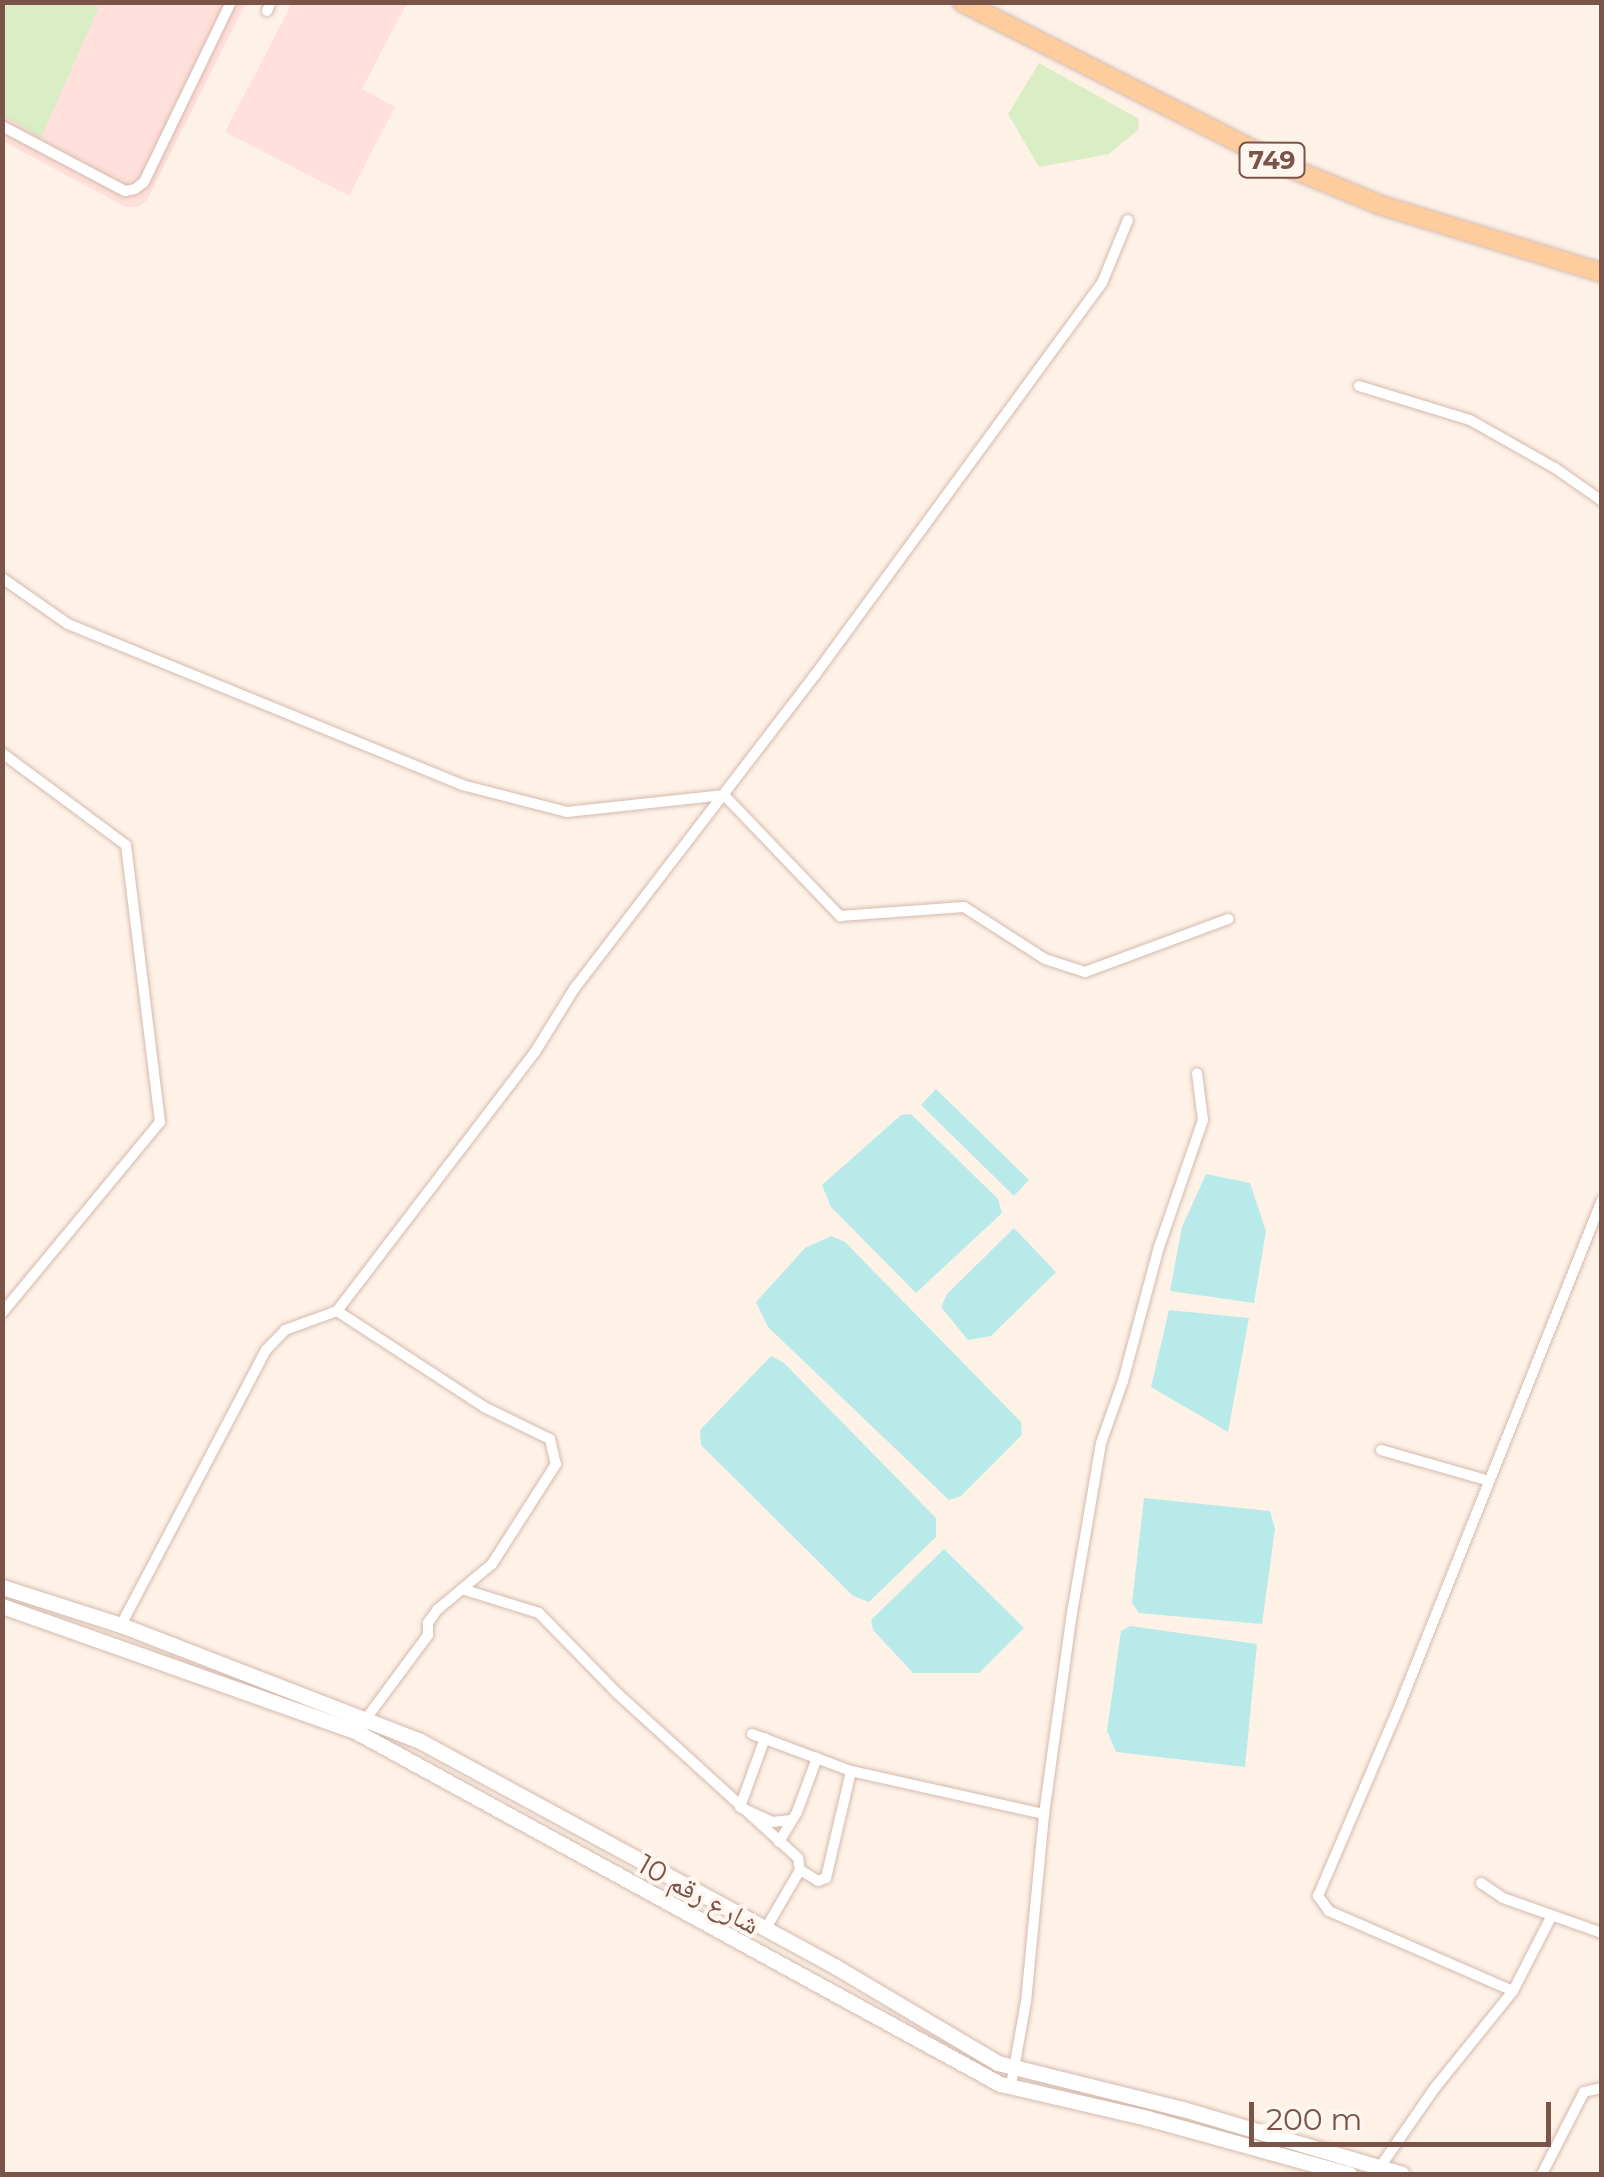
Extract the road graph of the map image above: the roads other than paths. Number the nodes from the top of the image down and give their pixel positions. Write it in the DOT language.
graph roads {
  1 [pos="231,2"];
  2 [pos="962,2"];
  3 [pos="2,126"];
  4 [pos="1128,220"];
  5 [pos="1602,273"];
  6 [pos="1359,386"];
  7 [pos="1602,501"];
  8 [pos="2,578"];
  9 [pos="2,752"];
  10 [pos="724,794"];
  11 [pos="1228,920"];
  12 [pos="1197,1073"];
  13 [pos="1602,1200"];
  14 [pos="336,1311"];
  15 [pos="2,1313"];
  16 [pos="1380,1450"];
  17 [pos="1486,1480"];
  18 [pos="2,1586"];
  19 [pos="465,1590"];
  20 [pos="2,1606"];
  21 [pos="121,1625"];
  22 [pos="367,1717"];
  23 [pos="356,1732"];
  24 [pos="752,1734"];
  25 [pos="764,1738"];
  26 [pos="816,1758"];
  27 [pos="850,1771"];
  28 [pos="740,1806"];
  29 [pos="1044,1814"];
  30 [pos="792,1820"];
  31 [pos="779,1842"];
  32 [pos="800,1870"];
  33 [pos="1481,1883"];
  34 [pos="1550,1917"];
  35 [pos="765,1930"];
  36 [pos="1602,1932"];
  37 [pos="1513,1991"];
  38 [pos="1013,2078"];
  39 [pos="1602,2088"];
  40 [pos="1380,2167"];
  41 [pos="1349,2174"];
  42 [pos="1402,2174"];
  43 [pos="1542,2174"];
  1 -- 3 [label="street"];
  2 -- 5 [label="main road, 749"];
  4 -- 10 [label="street"];
  6 -- 7 [label="street"];
  8 -- 10 [label="street"];
  9 -- 15 [label="street"];
  10 -- 11 [label="street"];
  10 -- 14 [label="street"];
  12 -- 29 [label="street"];
  13 -- 17 [label="street"];
  14 -- 19 [label="street"];
  14 -- 21 [label="street"];
  16 -- 17 [label="street"];
  17 -- 37 [label="street"];
  18 -- 21 [label="main road, شارع رقم 10"];
  19 -- 22 [label="street"];
  19 -- 28 [label="street"];
  20 -- 23 [label="main road, شارع رقم 10"];
  21 -- 22 [label="main road, شارع رقم 10"];
  22 -- 23 [label="street"];
  22 -- 35 [label="main road, شارع رقم 10"];
  23 -- 38 [label="main road, شارع رقم 10"];
  24 -- 25 [label="street"];
  25 -- 26 [label="street"];
  25 -- 28 [label="street"];
  26 -- 27 [label="street"];
  26 -- 30 [label="street"];
  27 -- 29 [label="street"];
  27 -- 32 [label="street"];
  28 -- 30 [label="street"];
  28 -- 31 [label="street"];
  29 -- 38 [label="street"];
  30 -- 31 [label="street"];
  31 -- 32 [label="street"];
  32 -- 35 [label="street"];
  33 -- 34 [label="street"];
  34 -- 36 [label="street"];
  34 -- 37 [label="street"];
  35 -- 38 [label="main road, شارع رقم 10"];
  37 -- 40 [label="street"];
  38 -- 40 [label="main road, شارع رقم 10"];
  38 -- 41 [label="main road, شارع رقم 10"];
  39 -- 43 [label="street"];
  40 -- 42 [label="main road, شارع رقم 10"];
}
